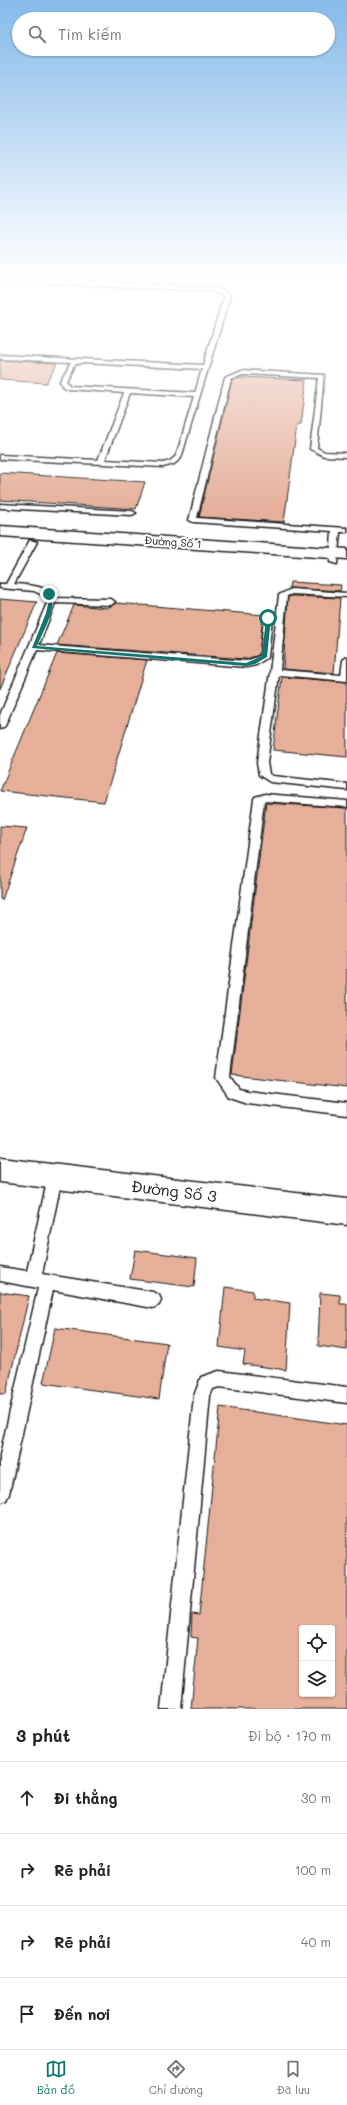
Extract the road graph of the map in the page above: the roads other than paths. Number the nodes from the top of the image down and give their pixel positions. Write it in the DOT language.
graph roads {
  1 [pos="210,355"];
  2 [pos="0,357"];
  3 [pos="80,361"];
  4 [pos="206,367"];
  5 [pos="128,391"];
  6 [pos="197,395"];
  7 [pos="347,455"];
  8 [pos="0,457"];
  9 [pos="101,462"];
  10 [pos="0,506"];
  11 [pos="132,513"];
  12 [pos="336,529"];
  13 [pos="347,530"];
  14 [pos="0,531"];
  15 [pos="0,540"];
  16 [pos="32,542"];
  17 [pos="340,558"];
  18 [pos="5,586"];
  19 [pos="347,595"];
  20 [pos="51,600"];
  21 [pos="111,602"];
  22 [pos="268,618"];
  23 [pos="34,647"];
  24 [pos="347,660"];
  25 [pos="275,672"];
  26 [pos="346,678"];
  27 [pos="0,726"];
  28 [pos="347,787"];
  29 [pos="347,804"];
  30 [pos="347,1109"];
  31 [pos="0,1170"];
  32 [pos="55,1177"];
  33 [pos="347,1212"];
  34 [pos="0,1274"];
  35 [pos="40,1282"];
  36 [pos="153,1300"];
  37 [pos="347,1395"];
  38 [pos="0,1494"];
  39 [pos="171,1709"];
  1 -- 4 [label="lane"];
  2 -- 3 [label="lane"];
  3 -- 4 [label="lane"];
  3 -- 5 [label="lane"];
  4 -- 6 [label="lane"];
  5 -- 6 [label="lane"];
  5 -- 9 [label="lane"];
  6 -- 9 [label="lane"];
  7 -- 12 [label="lane"];
  8 -- 9 [label="lane"];
  10 -- 11 [label="lane"];
  12 -- 13 [label="lane"];
  12 -- 17 [label="lane"];
  14 -- 17 [label="street, Đường Số 1"];
  15 -- 16 [label="street, Đường Số 1"];
  16 -- 17 [label="street, Đường Số 1"];
  16 -- 18 [label="lane"];
  18 -- 20 [label="lane"];
  19 -- 25 [label="lane"];
  20 -- 21 [label="lane"];
  20 -- 23 [label="lane"];
  22 -- 23 [label="lane"];
  23 -- 27 [label="lane"];
  24 -- 26 [label="lane"];
  25 -- 26 [label="lane"];
  25 -- 28 [label="lane"];
  29 -- 30 [label="lane"];
  31 -- 32 [label="street, Đường Số 3"];
  32 -- 33 [label="street, Đường Số 3"];
  32 -- 35 [label="lane"];
  34 -- 35 [label="lane"];
  35 -- 36 [label="lane"];
  35 -- 38 [label="lane"];
  37 -- 39 [label="lane"];
}
